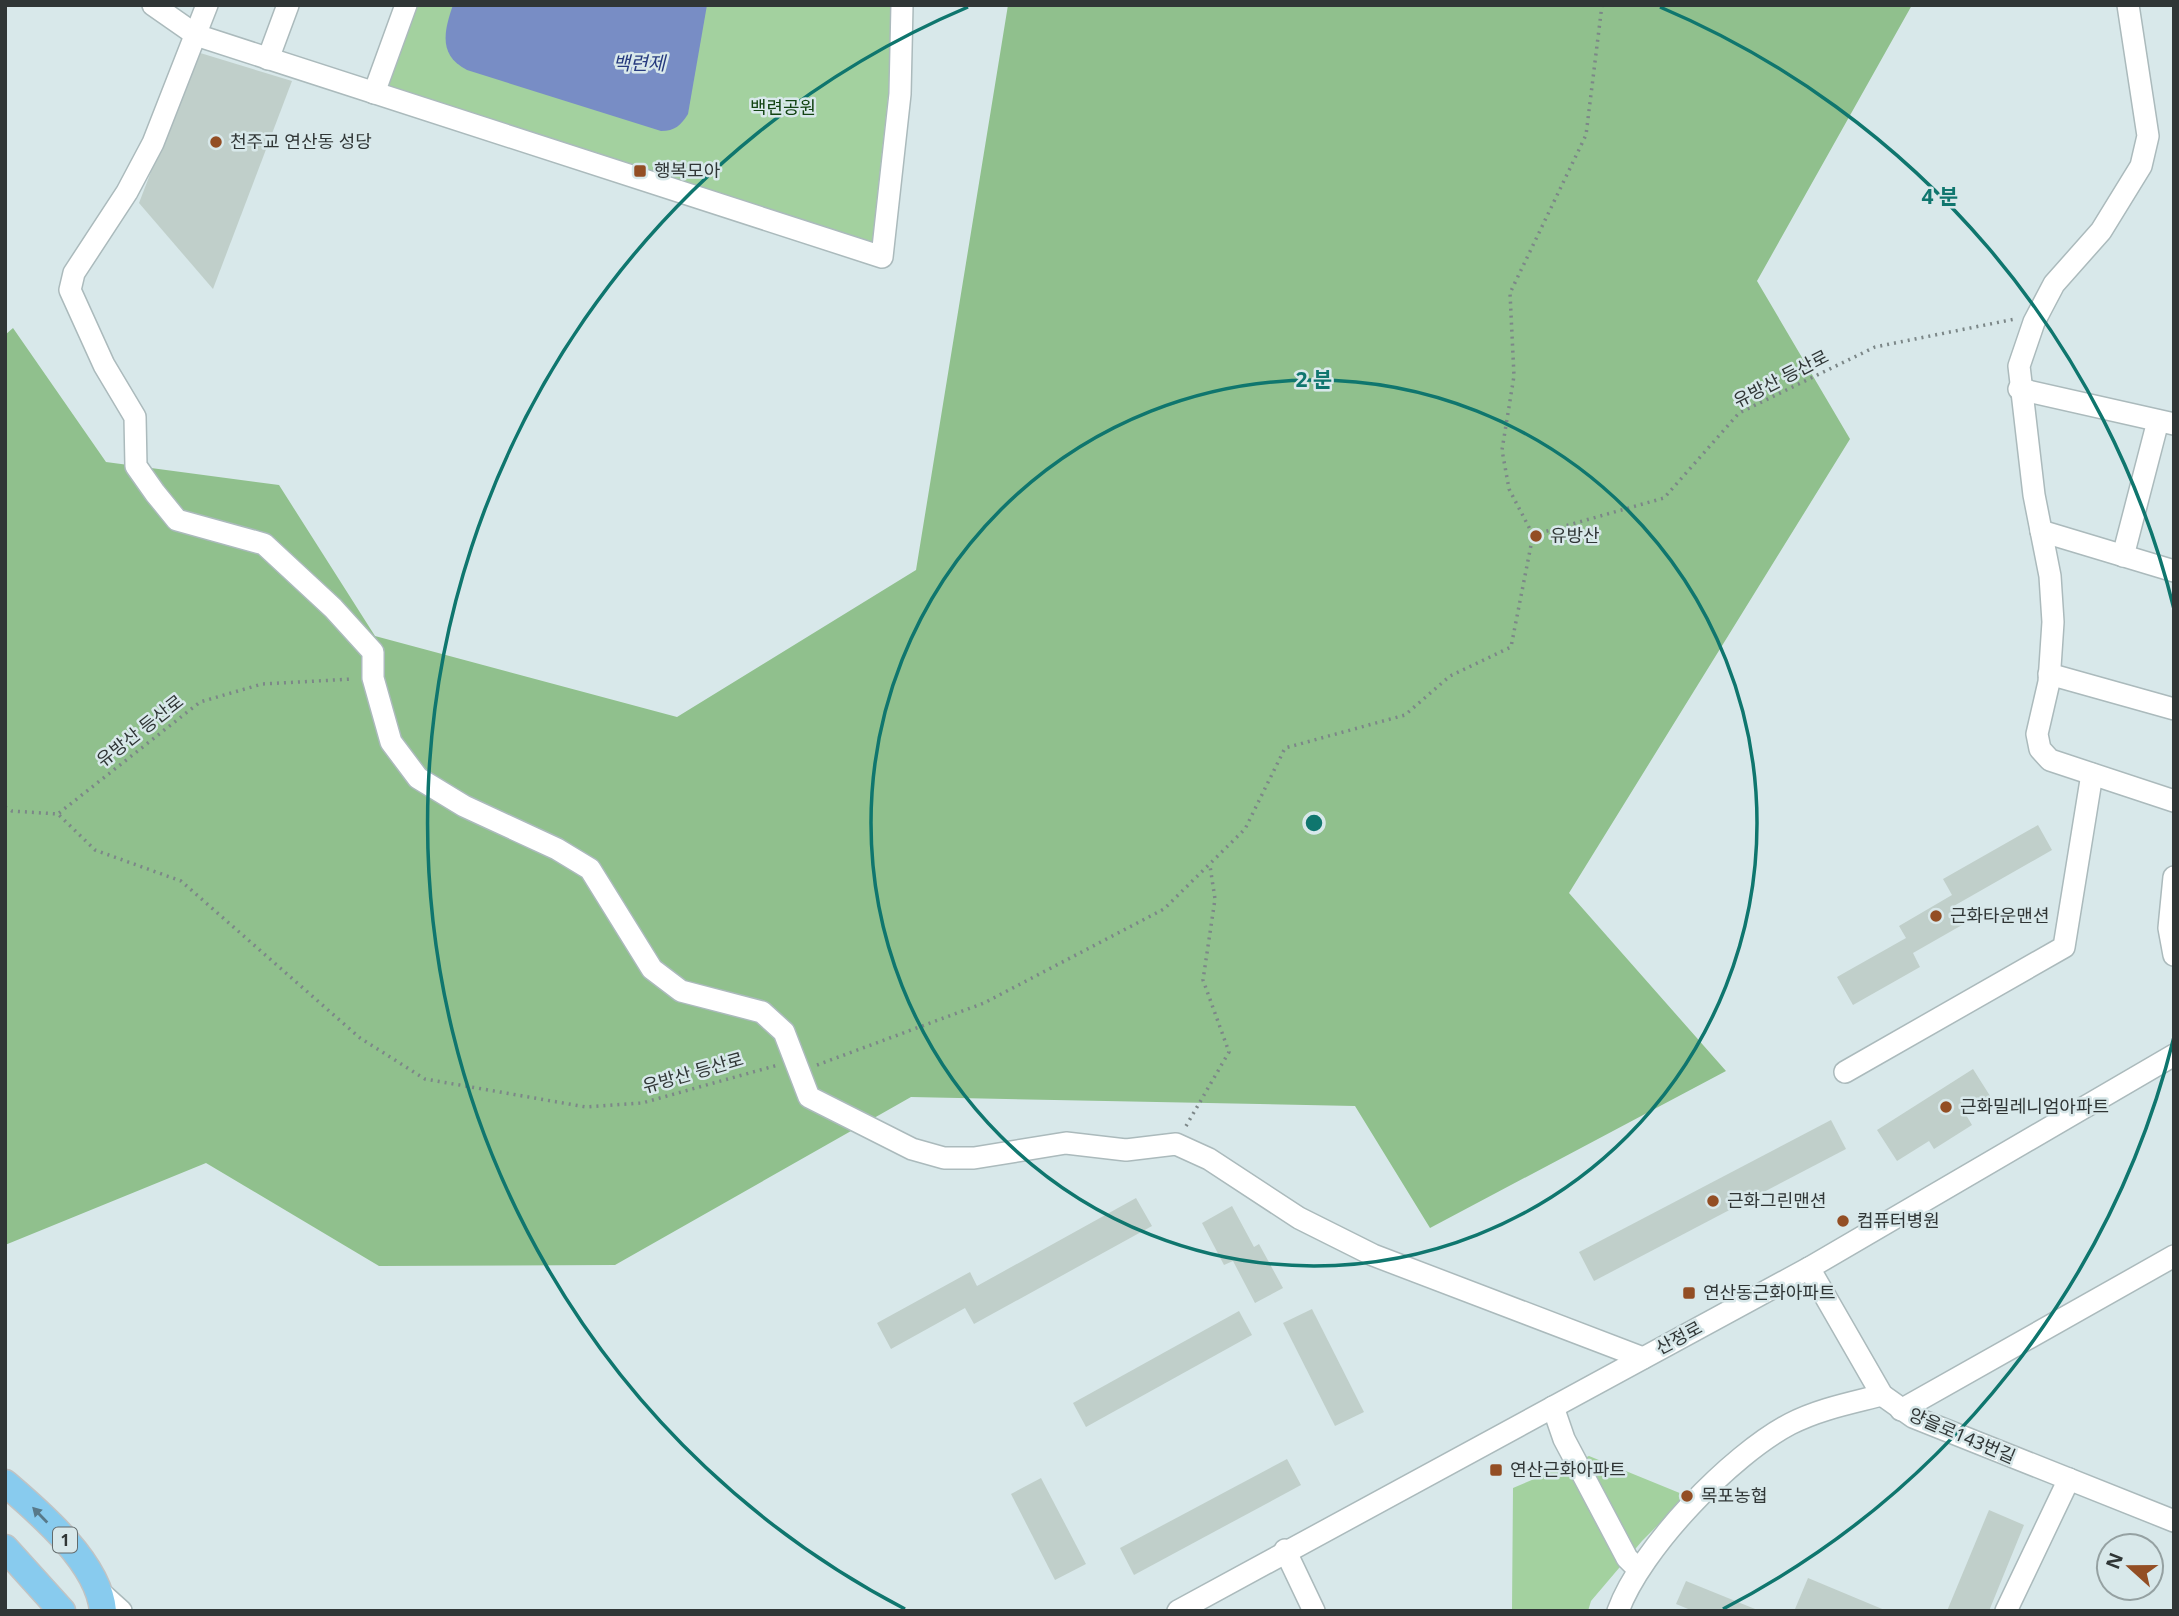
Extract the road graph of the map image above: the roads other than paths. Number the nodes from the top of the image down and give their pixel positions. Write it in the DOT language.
graph roads {
  1 [pos="153,5"];
  2 [pos="207,5"];
  3 [pos="288,5"];
  4 [pos="406,5"];
  5 [pos="902,5"];
  6 [pos="2128,5"];
  7 [pos="197,35"];
  8 [pos="268,59"];
  9 [pos="374,93"];
  10 [pos="2019,389"];
  11 [pos="2166,422"];
  12 [pos="2041,531"];
  13 [pos="2123,556"];
  14 [pos="2174,571"];
  15 [pos="2049,674"];
  16 [pos="2174,709"];
  17 [pos="2092,774"];
  18 [pos="2174,801"];
  19 [pos="2174,877"];
  20 [pos="2174,955"];
  21 [pos="2174,1055"];
  22 [pos="1845,1072"];
  23 [pos="2174,1256"];
  24 [pos="1809,1268"];
  25 [pos="1643,1358"];
  26 [pos="1882,1395"];
  27 [pos="1553,1407"];
  28 [pos="1901,1410"];
  29 [pos="2069,1479"];
  30 [pos="5,1483"];
  31 [pos="2174,1521"];
  32 [pos="5,1548"];
  33 [pos="1285,1550"];
  34 [pos="1638,1569"];
  35 [pos="102,1602"];
  36 [pos="1625,1608"];
  37 [pos="60,1610"];
  38 [pos="121,1611"];
  39 [pos="1178,1611"];
  40 [pos="1314,1611"];
  41 [pos="2006,1611"];
  1 -- 7 [label="street"];
  2 -- 7 [label="street"];
  3 -- 8 [label="street"];
  4 -- 9 [label="street"];
  5 -- 9 [label="street"];
  6 -- 10 [label="street"];
  7 -- 8 [label="street"];
  7 -- 25 [label="street"];
  8 -- 9 [label="street"];
  10 -- 11 [label="street"];
  10 -- 12 [label="street"];
  11 -- 13 [label="street"];
  12 -- 13 [label="street"];
  12 -- 15 [label="street"];
  13 -- 14 [label="street"];
  15 -- 16 [label="street"];
  15 -- 17 [label="street"];
  17 -- 18 [label="street"];
  17 -- 22 [label="street"];
  19 -- 20 [label="street"];
  21 -- 24 [label="street, 산정로"];
  23 -- 28 [label="street"];
  24 -- 25 [label="street, 산정로"];
  24 -- 26 [label="street"];
  25 -- 27 [label="street, 산정로"];
  26 -- 28 [label="street, 양을로143번길"];
  26 -- 34 [label="street"];
  27 -- 33 [label="street, 산정로"];
  27 -- 34 [label="street"];
  28 -- 29 [label="street, 양을로143번길"];
  29 -- 31 [label="street, 양을로143번길"];
  29 -- 41 [label="street"];
  35 -- 30 [label="main road, 1, one-way"];
  32 -- 37 [label="main road"];
  33 -- 39 [label="street, 산정로"];
  33 -- 40 [label="street"];
  34 -- 36 [label="street"];
  35 -- 38 [label="street"];
}
